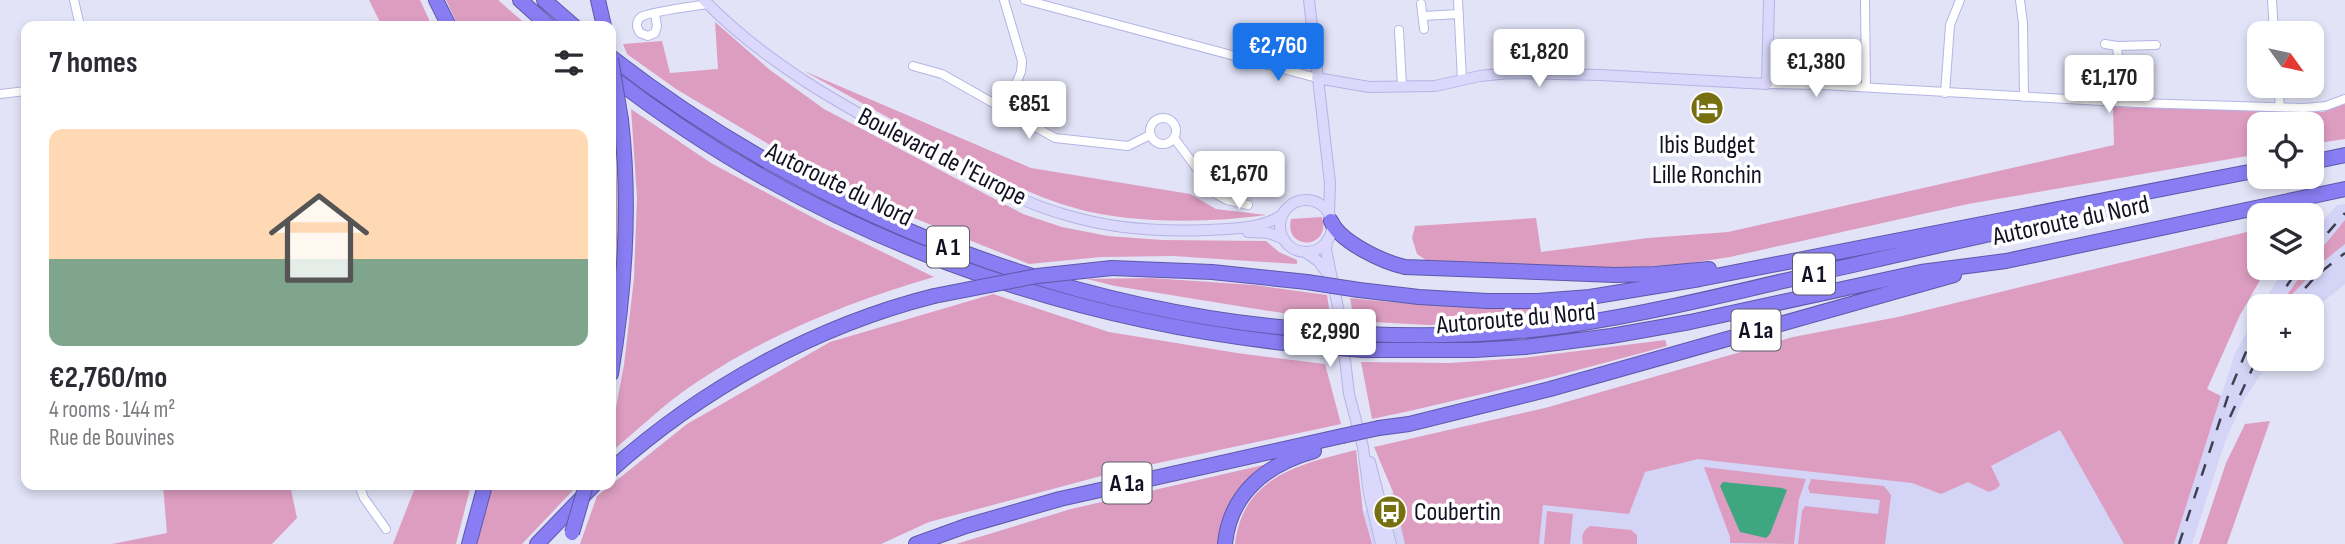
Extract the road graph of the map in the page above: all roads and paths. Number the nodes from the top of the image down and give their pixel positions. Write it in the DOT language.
graph roads {
  1 [pos="74,0"];
  2 [pos="436,0"];
  3 [pos="520,0"];
  4 [pos="544,0"];
  5 [pos="598,0"];
  6 [pos="1003,0"];
  7 [pos="1025,0"];
  8 [pos="1308,0"];
  9 [pos="1458,0"];
  10 [pos="1769,0"];
  11 [pos="1865,0"];
  12 [pos="1959,0"];
  13 [pos="2020,0"];
  14 [pos="2272,0"];
  15 [pos="706,2"];
  16 [pos="1421,5"];
  17 [pos="655,13"];
  18 [pos="1459,14"];
  19 [pos="1423,16"];
  20 [pos="79,21"];
  21 [pos="446,21"];
  22 [pos="544,21"];
  23 [pos="568,21"];
  24 [pos="603,21"];
  25 [pos="2273,21"];
  26 [pos="1424,29"];
  27 [pos="1399,30"];
  28 [pos="2105,44"];
  29 [pos="2156,45"];
  30 [pos="2117,46"];
  31 [pos="616,61"];
  32 [pos="913,66"];
  33 [pos="1317,78"];
  34 [pos="616,79"];
  35 [pos="1462,80"];
  36 [pos="1767,84"];
  37 [pos="1402,86"];
  38 [pos="1866,87"];
  39 [pos="616,89"];
  40 [pos="21,92"];
  41 [pos="1945,93"];
  42 [pos="0,94"];
  43 [pos="2024,97"];
  44 [pos="2279,98"];
  45 [pos="2345,99"];
  46 [pos="2122,102"];
  47 [pos="2280,107"];
  48 [pos="1005,108"];
  49 [pos="1150,135"];
  50 [pos="1174,138"];
  51 [pos="2345,155"];
  52 [pos="2324,159"];
  53 [pos="1327,170"];
  54 [pos="2247,174"];
  55 [pos="2247,176"];
  56 [pos="2345,189"];
  57 [pos="1308,201"];
  58 [pos="1248,205"];
  59 [pos="1283,214"];
  60 [pos="1330,218"];
  61 [pos="1214,230"];
  62 [pos="1284,239"];
  63 [pos="1327,240"];
  64 [pos="1304,252"];
  65 [pos="1838,252"];
  66 [pos="2006,261"];
  67 [pos="1333,282"];
  68 [pos="616,340"];
  69 [pos="1343,440"];
  70 [pos="1363,447"];
  71 [pos="616,466"];
  72 [pos="361,490"];
  73 [pos="484,490"];
  74 [pos="584,490"];
  75 [pos="589,490"];
  76 [pos="386,529"];
  77 [pos="570,538"];
  78 [pos="469,544"];
  79 [pos="537,544"];
  80 [pos="916,544"];
  81 [pos="1225,544"];
  82 [pos="1381,544"];
  83 [pos="1391,544"];
  1 -- 20 [label="street"];
  2 -- 21 [label="highway"];
  3 -- 22 [label="highway"];
  4 -- 23 [label="highway"];
  5 -- 24 [label="highway"];
  6 -- 48 [label="street"];
  7 -- 33 [label="street"];
  8 -- 33 [label="street"];
  9 -- 18 [label="street"];
  10 -- 36 [label="street"];
  11 -- 38 [label="street"];
  12 -- 41 [label="street"];
  13 -- 43 [label="street"];
  14 -- 25 [label="street"];
  15 -- 17 [label="street"];
  15 -- 61 [label="street, Boulevard de l'Europe"];
  16 -- 19 [label="street"];
  18 -- 19 [label="street"];
  18 -- 35 [label="street"];
  19 -- 26 [label="street"];
  27 -- 37 [label="street"];
  28 -- 30 [label="street"];
  29 -- 30 [label="street"];
  30 -- 46 [label="street"];
  31 -- 55 [label="highway, Autoroute du Nord / A 1, bridge"];
  32 -- 48 [label="street"];
  33 -- 37 [label="street"];
  33 -- 53 [label="street"];
  34 -- 66 [label="highway, Autoroute du Nord / A 1, bridge"];
  35 -- 36 [label="street"];
  35 -- 37 [label="street"];
  36 -- 38 [label="street"];
  38 -- 41 [label="street"];
  39 -- 68 [label="highway, bridge"];
  40 -- 42 [label="street"];
  41 -- 43 [label="street"];
  43 -- 46 [label="street"];
  44 -- 47 [label="street"];
  45 -- 47 [label="street"];
  46 -- 47 [label="street"];
  48 -- 49 [label="street"];
  49 -- 50 [label="street"];
  49 -- 50 [label="street"];
  50 -- 58 [label="street"];
  51 -- 52 [label="highway"];
  53 -- 57 [label="street"];
  53 -- 60 [label="street"];
  54 -- 65 [label="highway, A 1a"];
  56 -- 66 [label="highway, Autoroute du Nord / A 1"];
  57 -- 59 [label="street"];
  57 -- 60 [label="street"];
  59 -- 61 [label="street, Boulevard de l'Europe"];
  59 -- 62 [label="street"];
  60 -- 63 [label="street"];
  60 -- 65 [label="highway"];
  61 -- 62 [label="street, Boulevard de l'Europe"];
  62 -- 64 [label="street"];
  63 -- 64 [label="street"];
  63 -- 67 [label="street"];
  64 -- 67 [label="street"];
  65 -- 71 [label="highway, A 1a, bridge"];
  66 -- 69 [label="highway, A 1a, bridge"];
  67 -- 70 [label="street"];
  69 -- 80 [label="highway, A 1a"];
  69 -- 81 [label="highway"];
  70 -- 82 [label="street"];
  70 -- 83 [label="street"];
  72 -- 76 [label="street"];
  73 -- 78 [label="highway"];
  74 -- 77 [label="highway, bridge"];
  75 -- 79 [label="highway"];
}
